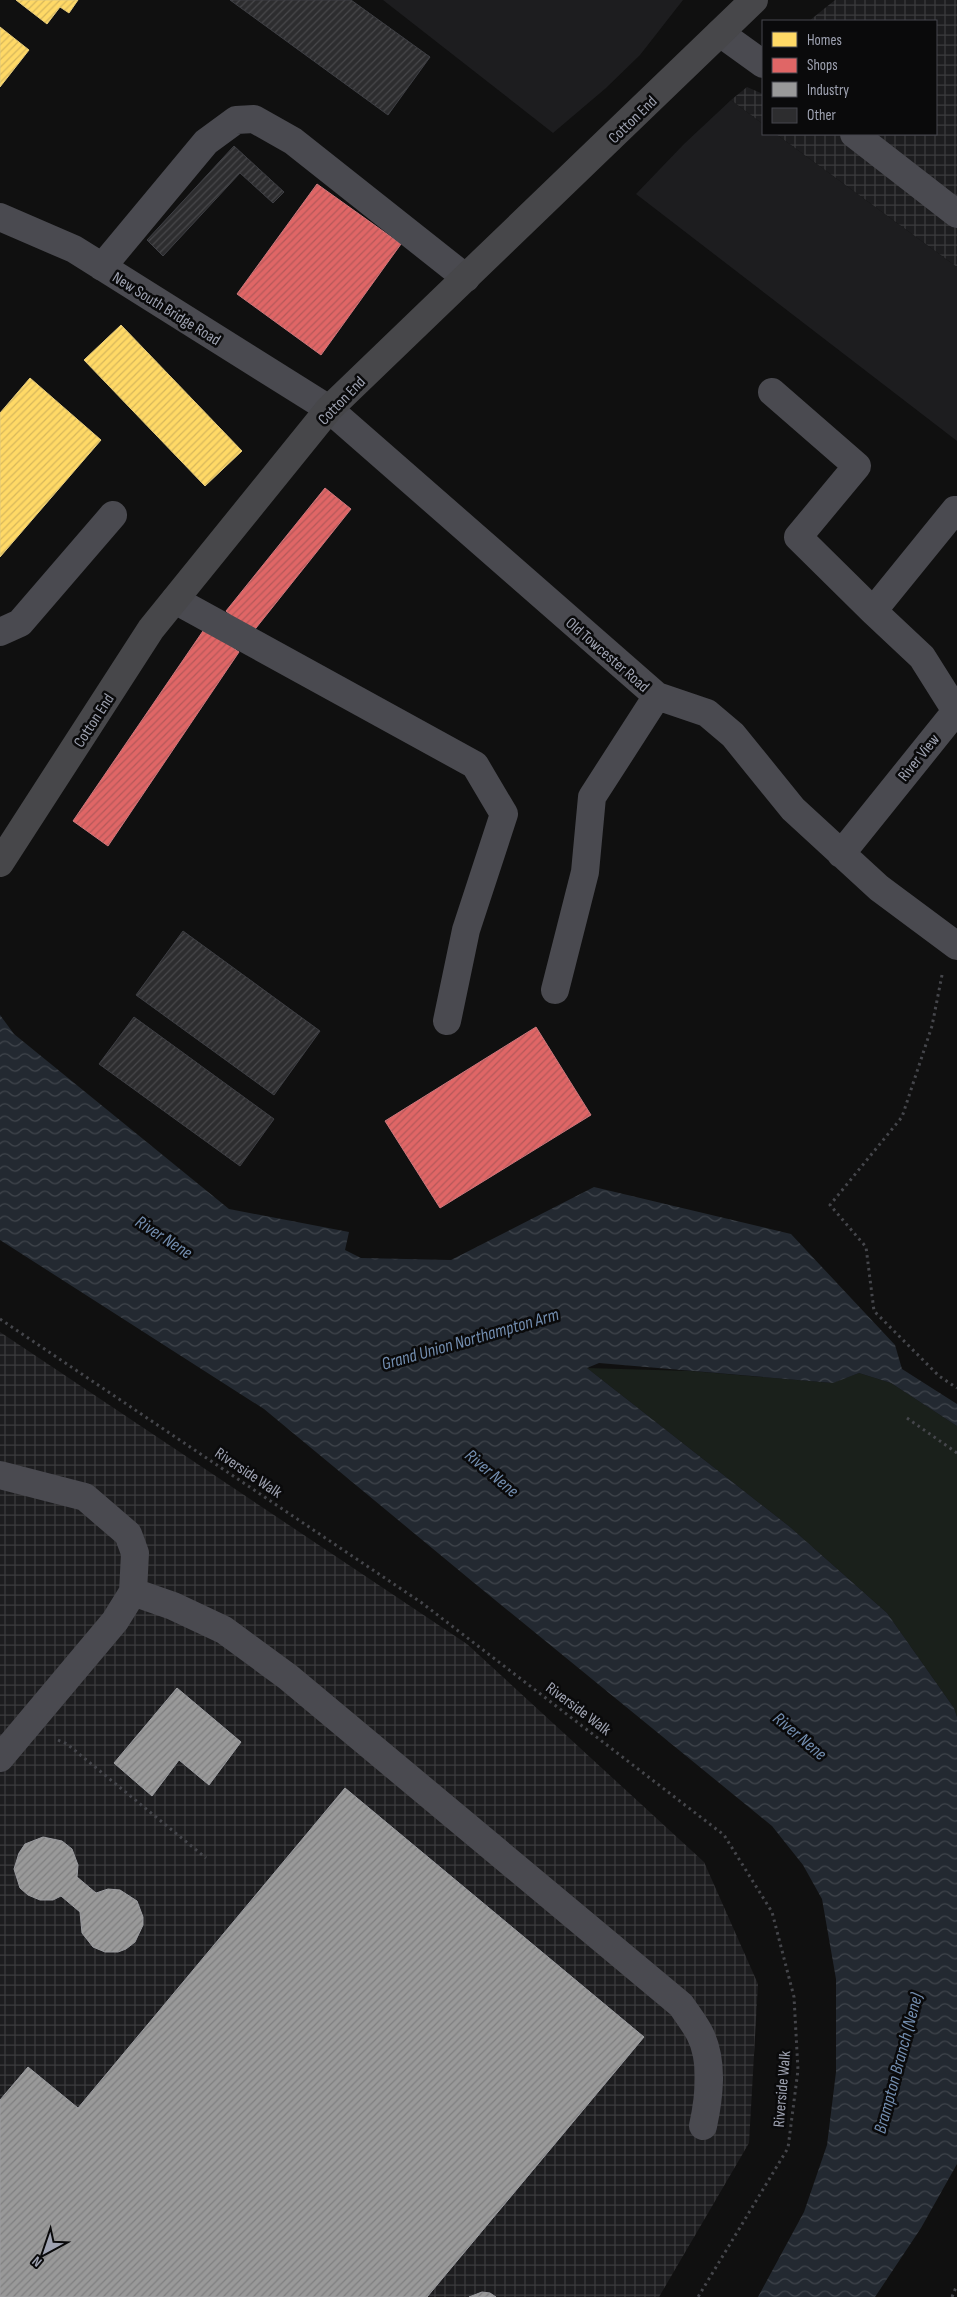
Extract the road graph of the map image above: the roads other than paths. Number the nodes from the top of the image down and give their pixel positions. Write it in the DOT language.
graph roads {
  1 [pos="754,0"];
  2 [pos="720,33"];
  3 [pos="762,63"];
  4 [pos="855,135"];
  5 [pos="957,214"];
  6 [pos="0,217"];
  7 [pos="102,267"];
  8 [pos="466,278"];
  9 [pos="772,392"];
  10 [pos="329,409"];
  11 [pos="955,510"];
  12 [pos="112,515"];
  13 [pos="174,600"];
  14 [pos="873,611"];
  15 [pos="0,632"];
  16 [pos="657,696"];
  17 [pos="841,854"];
  18 [pos="0,863"];
  19 [pos="953,943"];
  20 [pos="555,990"];
  21 [pos="447,1021"];
  22 [pos="0,1475"];
  23 [pos="133,1592"];
  24 [pos="0,1758"];
  25 [pos="704,2126"];
  1 -- 2 [label="highway, Cotton End"];
  2 -- 3 [label="street"];
  2 -- 8 [label="highway, Cotton End"];
  4 -- 5 [label="street"];
  6 -- 7 [label="street, New South Bridge Road"];
  7 -- 8 [label="street"];
  7 -- 10 [label="street, New South Bridge Road"];
  8 -- 10 [label="highway, Cotton End"];
  9 -- 14 [label="street"];
  10 -- 13 [label="highway, Cotton End"];
  10 -- 16 [label="street, Old Towcester Road"];
  11 -- 14 [label="street"];
  12 -- 15 [label="street"];
  13 -- 18 [label="highway, Cotton End"];
  13 -- 21 [label="street"];
  14 -- 17 [label="street, River View"];
  16 -- 17 [label="street, Old Towcester Road"];
  16 -- 20 [label="street"];
  17 -- 19 [label="street, Old Towcester Road"];
  22 -- 23 [label="street"];
  23 -- 24 [label="street"];
  23 -- 25 [label="street"];
}
